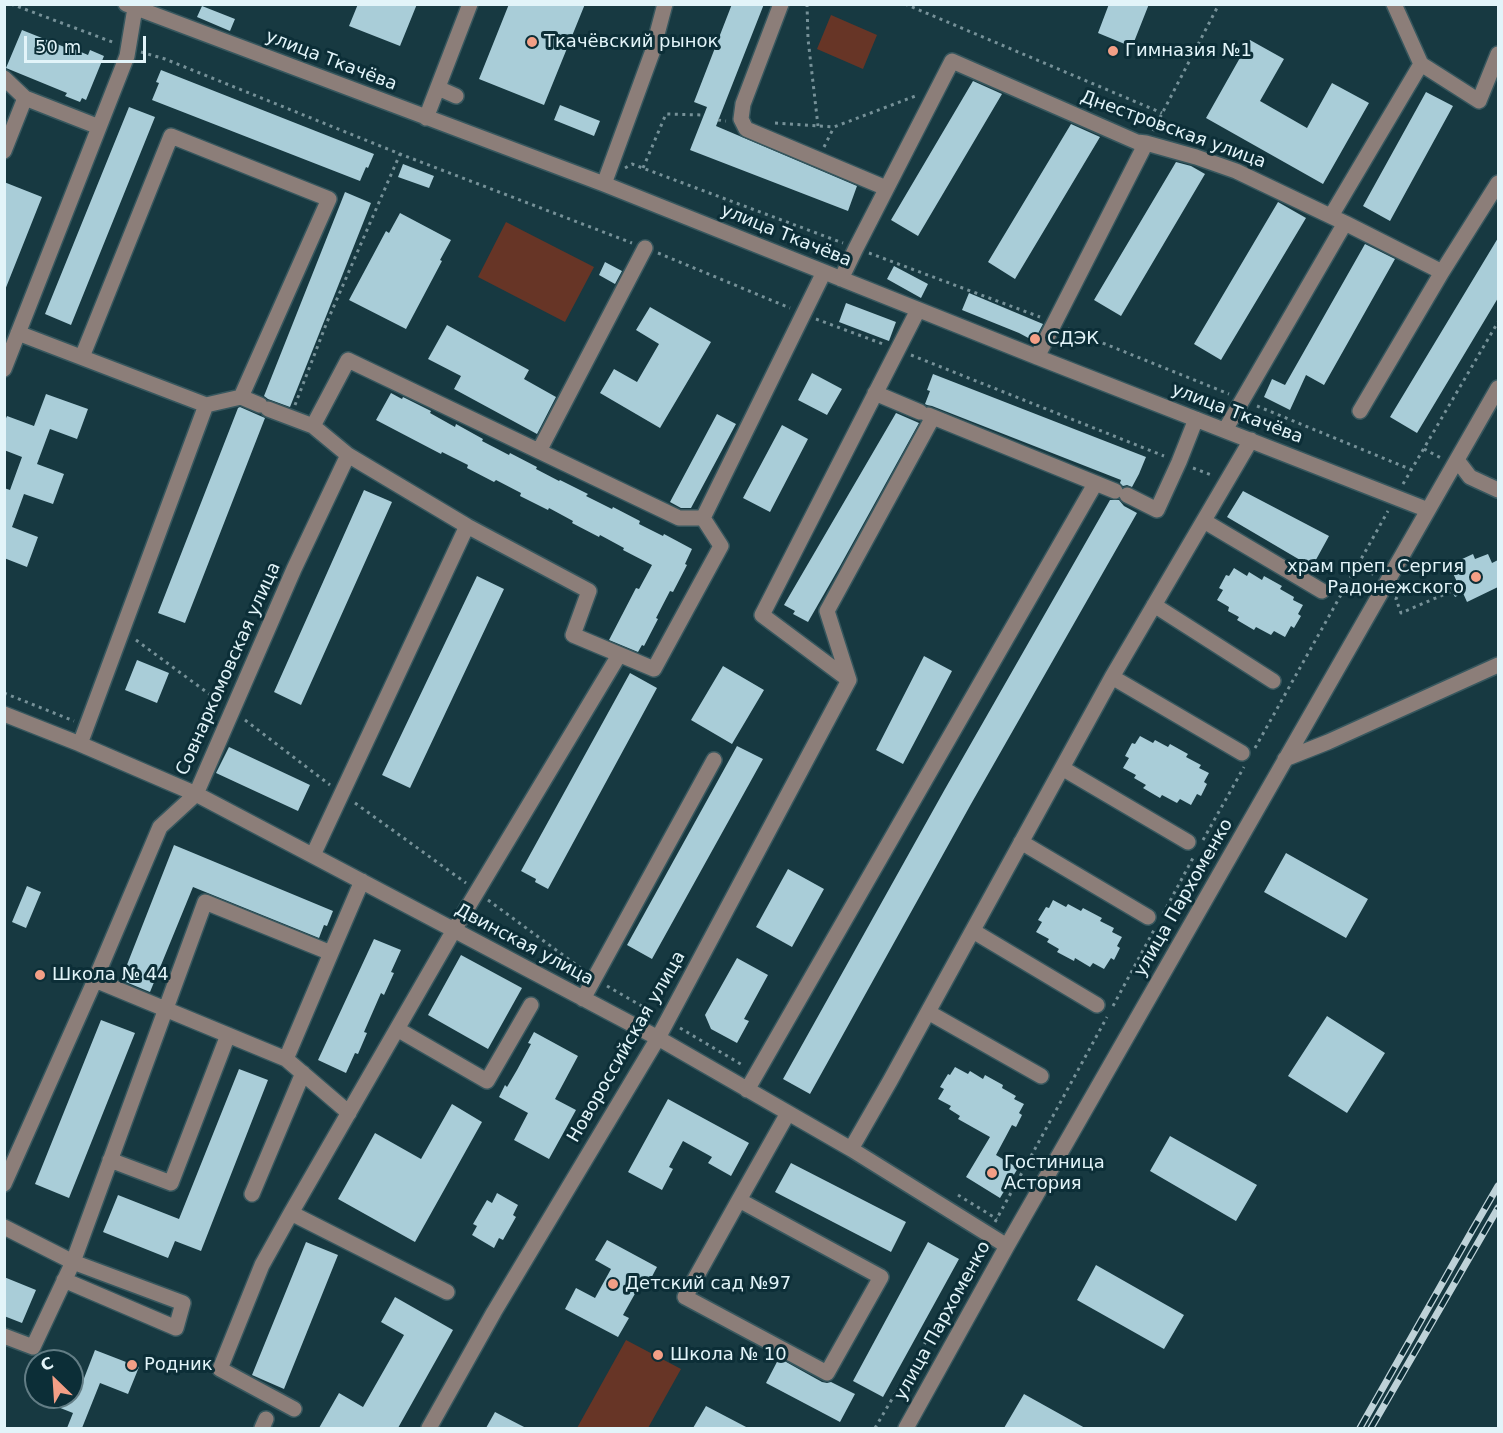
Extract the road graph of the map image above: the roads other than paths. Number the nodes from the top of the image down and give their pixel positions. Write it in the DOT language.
graph roads {
  1 [pos="471,4"];
  2 [pos="665,4"];
  3 [pos="781,4"];
  4 [pos="1394,4"];
  5 [pos="130,6"];
  6 [pos="1498,54"];
  7 [pos="1421,64"];
  8 [pos="4,78"];
  9 [pos="438,88"];
  10 [pos="456,96"];
  11 [pos="25,98"];
  12 [pos="426,118"];
  13 [pos="99,127"];
  14 [pos="1146,143"];
  15 [pos="4,151"];
  16 [pos="1498,183"];
  17 [pos="604,184"];
  18 [pos="886,188"];
  19 [pos="1338,219"];
  20 [pos="645,248"];
  21 [pos="824,272"];
  22 [pos="1442,272"];
  23 [pos="841,279"];
  24 [pos="918,310"];
  25 [pos="18,333"];
  26 [pos="82,357"];
  27 [pos="1036,357"];
  28 [pos="4,369"];
  29 [pos="1498,388"];
  30 [pos="875,393"];
  31 [pos="241,397"];
  32 [pos="206,405"];
  33 [pos="1360,411"];
  34 [pos="927,415"];
  35 [pos="1196,419"];
  36 [pos="313,426"];
  37 [pos="1225,430"];
  38 [pos="1251,440"];
  39 [pos="539,451"];
  40 [pos="348,455"];
  41 [pos="1457,460"];
  42 [pos="1095,484"];
  43 [pos="1498,490"];
  44 [pos="1428,510"];
  45 [pos="703,518"];
  46 [pos="1204,521"];
  47 [pos="467,526"];
  48 [pos="1322,591"];
  49 [pos="1154,605"];
  50 [pos="619,655"];
  51 [pos="1498,665"];
  52 [pos="1112,677"];
  53 [pos="849,680"];
  54 [pos="1273,681"];
  55 [pos="4,714"];
  56 [pos="80,744"];
  57 [pos="1247,756"];
  58 [pos="1285,759"];
  59 [pos="714,760"];
  60 [pos="1062,768"];
  61 [pos="196,794"];
  62 [pos="1021,842"];
  63 [pos="1188,842"];
  64 [pos="313,855"];
  65 [pos="362,881"];
  66 [pos="1154,922"];
  67 [pos="454,930"];
  68 [pos="973,931"];
  69 [pos="331,953"];
  70 [pos="95,980"];
  71 [pos="584,999"];
  72 [pos="531,1005"];
  73 [pos="1097,1005"];
  74 [pos="166,1009"];
  75 [pos="928,1012"];
  76 [pos="397,1029"];
  77 [pos="228,1035"];
  78 [pos="658,1038"];
  79 [pos="286,1059"];
  80 [pos="303,1073"];
  81 [pos="1041,1076"];
  82 [pos="747,1090"];
  83 [pos="349,1113"];
  84 [pos="788,1113"];
  85 [pos="851,1149"];
  86 [pos="110,1160"];
  87 [pos="4,1184"];
  88 [pos="252,1194"];
  89 [pos="740,1200"];
  90 [pos="291,1213"];
  91 [pos="4,1227"];
  92 [pos="1007,1246"];
  93 [pos="73,1262"];
  94 [pos="64,1280"];
  95 [pos="447,1292"];
  96 [pos="4,1336"];
  97 [pos="294,1409"];
  98 [pos="429,1428"];
  99 [pos="906,1428"];
  1 -- 9 [label="street"];
  2 -- 17 [label="street"];
  3 -- 18 [label="street"];
  4 -- 7 [label="street"];
  5 -- 12 [label="street, улица Ткачёва"];
  5 -- 13 [label="street"];
  6 -- 7 [label="street"];
  7 -- 19 [label="street"];
  8 -- 11 [label="street"];
  9 -- 10 [label="street"];
  9 -- 12 [label="street"];
  11 -- 13 [label="street"];
  11 -- 15 [label="street"];
  12 -- 17 [label="street, улица Ткачёва"];
  13 -- 25 [label="street"];
  14 -- 18 [label="street, Днестровская улица"];
  14 -- 19 [label="street, Днестровская улица"];
  14 -- 27 [label="street"];
  16 -- 22 [label="street"];
  17 -- 21 [label="street, улица Ткачёва"];
  18 -- 23 [label="street"];
  19 -- 22 [label="street, Днестровская улица"];
  19 -- 37 [label="street"];
  20 -- 39 [label="street"];
  21 -- 23 [label="street, улица Ткачёва"];
  21 -- 45 [label="street"];
  22 -- 33 [label="street"];
  23 -- 24 [label="street, улица Ткачёва"];
  24 -- 27 [label="street, улица Ткачёва"];
  24 -- 30 [label="street"];
  25 -- 26 [label="street"];
  25 -- 28 [label="street"];
  26 -- 31 [label="street"];
  26 -- 32 [label="street"];
  27 -- 35 [label="street, улица Ткачёва"];
  29 -- 41 [label="street, улица Пархоменко"];
  30 -- 34 [label="street"];
  30 -- 53 [label="street"];
  31 -- 32 [label="street"];
  31 -- 36 [label="street"];
  32 -- 56 [label="street"];
  34 -- 42 [label="street"];
  34 -- 53 [label="street"];
  35 -- 37 [label="street, улица Ткачёва"];
  35 -- 42 [label="street"];
  36 -- 39 [label="street"];
  36 -- 40 [label="street"];
  37 -- 38 [label="street, улица Ткачёва"];
  38 -- 44 [label="street, улица Ткачёва"];
  38 -- 46 [label="street"];
  39 -- 45 [label="street"];
  40 -- 47 [label="street"];
  40 -- 61 [label="street, Совнаркомовская улица"];
  41 -- 43 [label="street"];
  41 -- 44 [label="street, улица Пархоменко"];
  42 -- 82 [label="street"];
  44 -- 58 [label="street, улица Пархоменко"];
  45 -- 50 [label="street"];
  46 -- 48 [label="street"];
  46 -- 49 [label="street"];
  47 -- 50 [label="street"];
  47 -- 64 [label="street"];
  49 -- 52 [label="street"];
  49 -- 54 [label="street"];
  50 -- 67 [label="street"];
  51 -- 58 [label="street"];
  52 -- 57 [label="street"];
  52 -- 60 [label="street"];
  53 -- 78 [label="street, Новороссийская улица"];
  55 -- 56 [label="street, Двинская улица"];
  56 -- 61 [label="street, Двинская улица"];
  58 -- 92 [label="street, улица Пархоменко"];
  59 -- 71 [label="street"];
  60 -- 62 [label="street"];
  60 -- 63 [label="street"];
  61 -- 64 [label="street, Двинская улица"];
  61 -- 70 [label="street, Совнаркомовская улица"];
  62 -- 66 [label="street"];
  62 -- 68 [label="street"];
  64 -- 65 [label="street, Двинская улица"];
  65 -- 67 [label="street, Двинская улица"];
  65 -- 69 [label="street"];
  67 -- 71 [label="street, Двинская улица"];
  67 -- 76 [label="street"];
  68 -- 73 [label="street"];
  68 -- 75 [label="street"];
  69 -- 74 [label="street"];
  69 -- 79 [label="street"];
  70 -- 74 [label="street"];
  70 -- 87 [label="street, Совнаркомовская улица"];
  71 -- 78 [label="street, Двинская улица"];
  72 -- 76 [label="street"];
  74 -- 77 [label="street"];
  74 -- 86 [label="street"];
  75 -- 81 [label="street"];
  75 -- 85 [label="street"];
  76 -- 83 [label="street"];
  77 -- 79 [label="street"];
  77 -- 86 [label="street"];
  78 -- 82 [label="street, Двинская улица"];
  78 -- 98 [label="street, Новороссийская улица"];
  79 -- 80 [label="street"];
  80 -- 83 [label="street"];
  80 -- 88 [label="street"];
  82 -- 84 [label="street, Двинская улица"];
  83 -- 90 [label="street"];
  84 -- 85 [label="street, Двинская улица"];
  84 -- 89 [label="street"];
  85 -- 92 [label="street, Двинская улица"];
  86 -- 93 [label="street"];
  89 -- 89 [label="street"];
  90 -- 95 [label="street"];
  90 -- 97 [label="street"];
  91 -- 93 [label="street"];
  92 -- 99 [label="street, улица Пархоменко"];
  93 -- 94 [label="street"];
  93 -- 94 [label="street"];
  94 -- 96 [label="street"];
}
